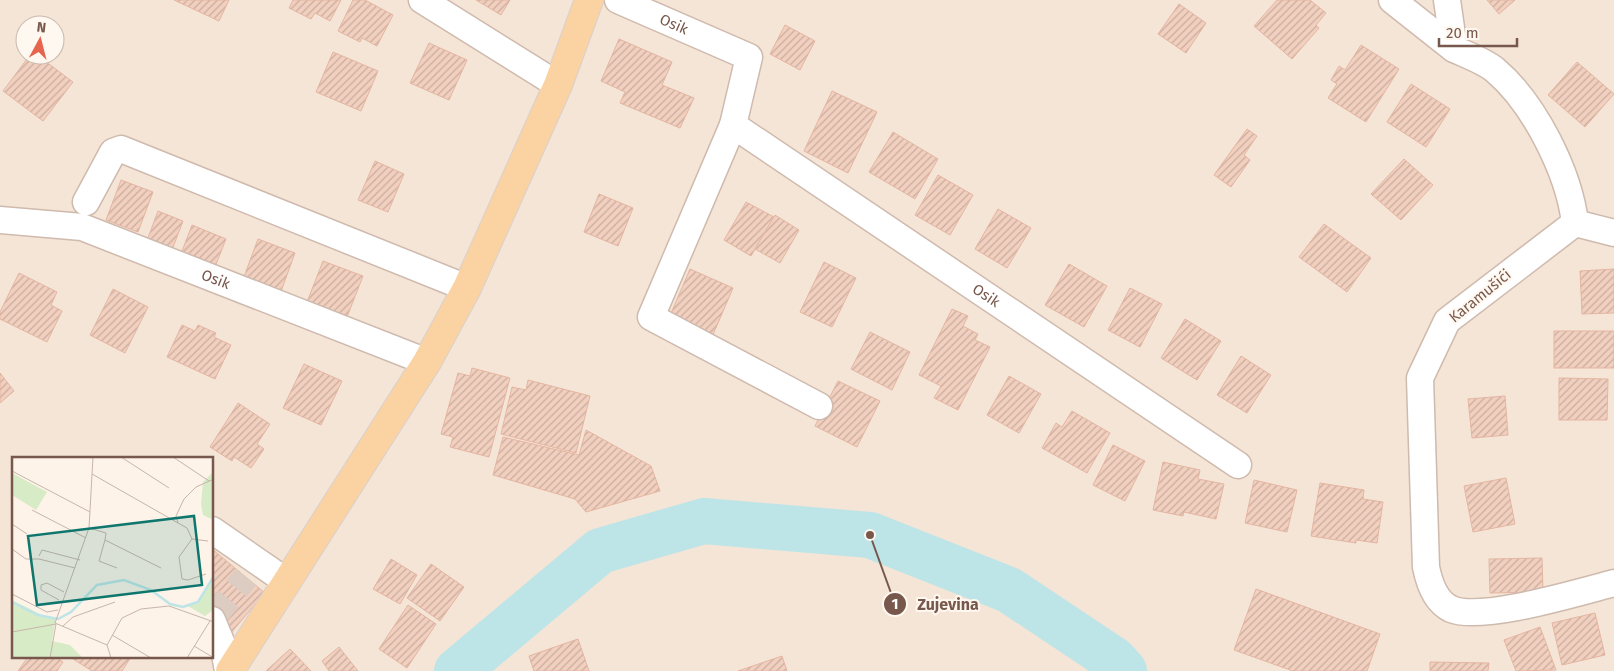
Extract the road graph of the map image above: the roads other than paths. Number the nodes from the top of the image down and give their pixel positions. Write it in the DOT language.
graph roads {
  1 [pos="422,0"];
  2 [pos="589,0"];
  3 [pos="618,0"];
  4 [pos="1392,0"];
  5 [pos="1447,0"];
  6 [pos="1454,49"];
  7 [pos="558,85"];
  8 [pos="733,125"];
  9 [pos="86,202"];
  10 [pos="0,220"];
  11 [pos="1574,222"];
  12 [pos="1614,233"];
  13 [pos="467,288"];
  14 [pos="427,362"];
  15 [pos="819,406"];
  16 [pos="1238,465"];
  17 [pos="214,531"];
  18 [pos="290,571"];
  19 [pos="246,577"];
  20 [pos="1614,583"];
  21 [pos="214,626"];
  22 [pos="224,658"];
  1 -- 7 [label="street"];
  2 -- 7 [label="main road"];
  3 -- 8 [label="street, Osik"];
  4 -- 6 [label="street"];
  5 -- 6 [label="street"];
  6 -- 11 [label="street"];
  7 -- 13 [label="main road"];
  8 -- 15 [label="street, Osik"];
  8 -- 16 [label="street, Osik"];
  9 -- 13 [label="street"];
  10 -- 14 [label="street, Osik"];
  11 -- 12 [label="street"];
  11 -- 20 [label="street, Karamušići"];
  13 -- 14 [label="main road"];
  14 -- 18 [label="main road"];
  17 -- 18 [label="street"];
  18 -- 19 [label="street"];
  18 -- 22 [label="main road"];
  21 -- 22 [label="street"];
}
